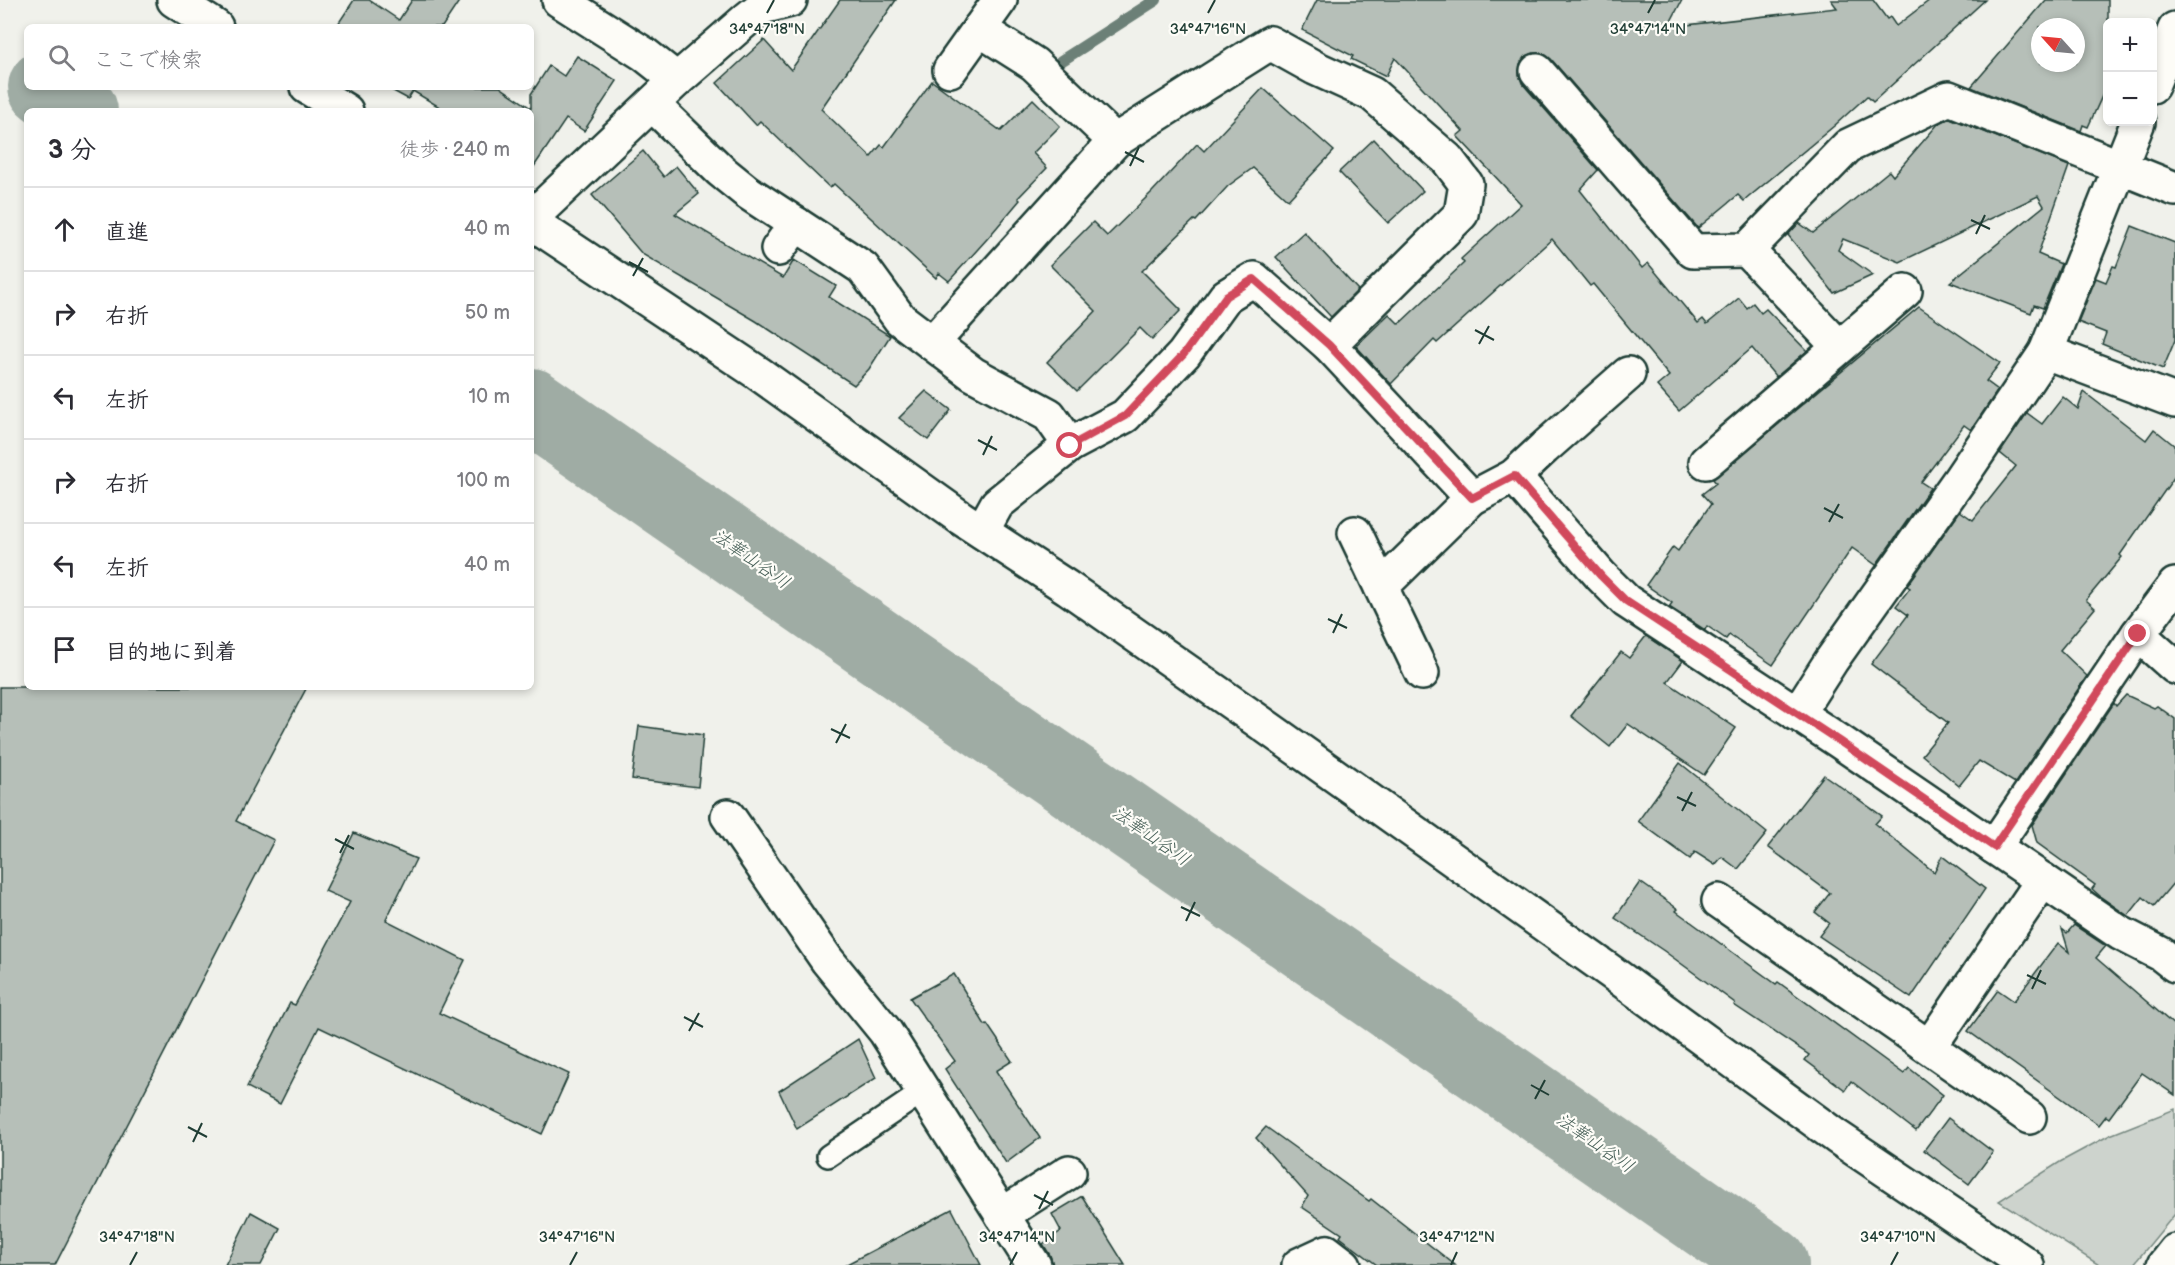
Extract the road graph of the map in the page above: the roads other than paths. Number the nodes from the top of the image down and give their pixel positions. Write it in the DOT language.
graph roads {
  1 [pos="560,0"];
  2 [pos="790,0"];
  3 [pos="1000,0"];
  4 [pos="185,2"];
  5 [pos="212,24"];
  6 [pos="979,29"];
  7 [pos="2175,29"];
  8 [pos="950,70"];
  9 [pos="1537,72"];
  10 [pos="2157,74"];
  11 [pos="677,80"];
  12 [pos="313,90"];
  13 [pos="652,104"];
  14 [pos="341,108"];
  15 [pos="2136,126"];
  16 [pos="1115,141"];
  17 [pos="2120,167"];
  18 [pos="2175,189"];
  19 [pos="534,217"];
  20 [pos="534,222"];
  21 [pos="1747,250"];
  22 [pos="1905,291"];
  23 [pos="932,343"];
  24 [pos="1329,345"];
  25 [pos="1839,347"];
  26 [pos="2046,352"];
  27 [pos="1628,374"];
  28 [pos="2175,401"];
  29 [pos="1070,446"];
  30 [pos="1706,462"];
  31 [pos="1514,476"];
  32 [pos="1472,498"];
  33 [pos="982,531"];
  34 [pos="1355,533"];
  35 [pos="2175,585"];
  36 [pos="1381,587"];
  37 [pos="2138,634"];
  38 [pos="2175,667"];
  39 [pos="1422,673"];
  40 [pos="1797,714"];
  41 [pos="728,816"];
  42 [pos="1994,847"];
  43 [pos="2043,880"];
  44 [pos="1719,901"];
  45 [pos="2170,952"];
  46 [pos="1930,1046"];
  47 [pos="924,1090"];
  48 [pos="2029,1117"];
  49 [pos="828,1156"];
  50 [pos="1069,1172"];
  51 [pos="1002,1215"];
  52 [pos="2175,1251"];
  53 [pos="1034,1265"];
  54 [pos="1299,1265"];
  55 [pos="1344,1265"];
  56 [pos="2027,1265"];
  57 [pos="2164,1265"];
  1 -- 11 [label="street"];
  2 -- 11 [label="street"];
  3 -- 6 [label="street"];
  4 -- 5 [label="street"];
  6 -- 8 [label="street"];
  6 -- 16 [label="street"];
  7 -- 10 [label="street"];
  9 -- 21 [label="street"];
  11 -- 13 [label="street"];
  12 -- 14 [label="street"];
  13 -- 19 [label="street"];
  13 -- 23 [label="street"];
  15 -- 17 [label="street"];
  16 -- 23 [label="street"];
  16 -- 24 [label="street"];
  17 -- 18 [label="street"];
  17 -- 21 [label="street"];
  17 -- 26 [label="street"];
  20 -- 33 [label="street"];
  21 -- 25 [label="street"];
  22 -- 25 [label="street"];
  23 -- 29 [label="street"];
  24 -- 29 [label="street"];
  24 -- 32 [label="street"];
  25 -- 30 [label="street"];
  26 -- 28 [label="street"];
  26 -- 40 [label="street"];
  27 -- 31 [label="street"];
  29 -- 33 [label="street"];
  31 -- 32 [label="street"];
  31 -- 40 [label="street"];
  32 -- 36 [label="street"];
  33 -- 56 [label="street"];
  34 -- 36 [label="street"];
  35 -- 37 [label="street"];
  36 -- 39 [label="street"];
  37 -- 38 [label="street"];
  37 -- 42 [label="street"];
  40 -- 42 [label="street"];
  41 -- 47 [label="street"];
  42 -- 43 [label="street"];
  43 -- 45 [label="street"];
  43 -- 46 [label="street"];
  44 -- 46 [label="street"];
  46 -- 48 [label="street"];
  47 -- 49 [label="lane"];
  47 -- 51 [label="street"];
  50 -- 51 [label="street"];
  51 -- 53 [label="street"];
  52 -- 57 [label="street"];
  54 -- 55 [label="street"];
}
